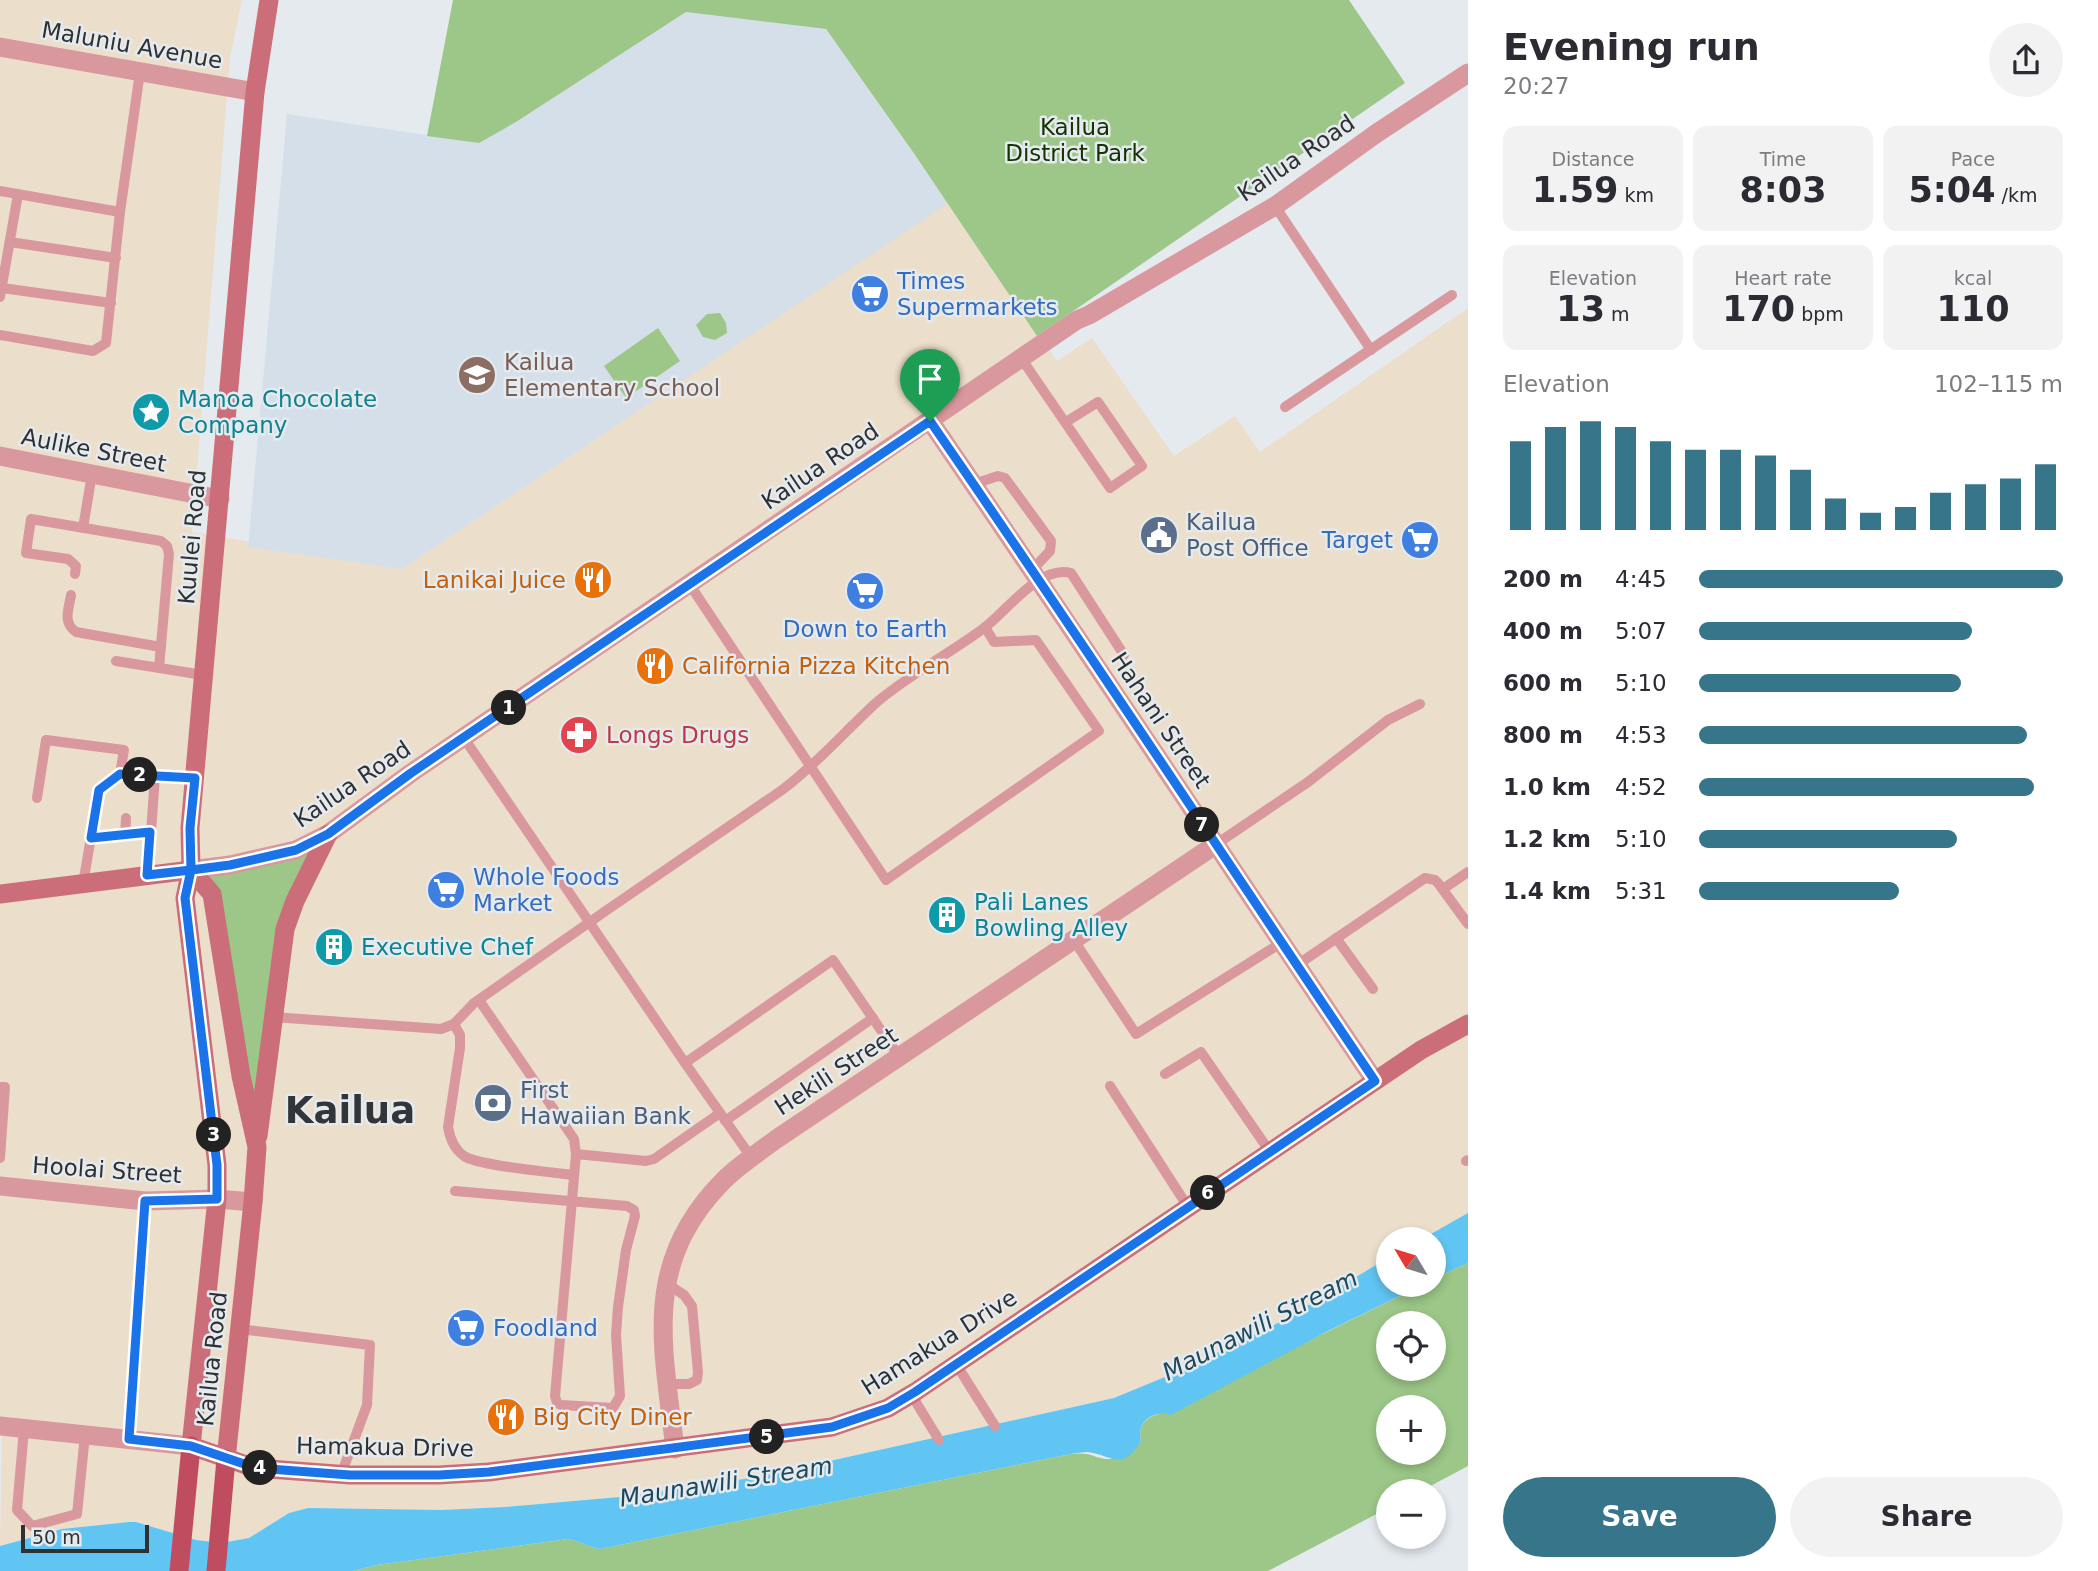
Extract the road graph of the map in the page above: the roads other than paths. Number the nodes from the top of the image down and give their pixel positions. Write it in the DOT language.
graph roads {
  1 [pos="269,0"];
  2 [pos="0,47"];
  3 [pos="140,72"];
  4 [pos="1468,73"];
  5 [pos="255,92"];
  6 [pos="0,191"];
  7 [pos="18,194"];
  8 [pos="1275,206"];
  9 [pos="120,212"];
  10 [pos="10,242"];
  11 [pos="116,258"];
  12 [pos="1,292"];
  13 [pos="1451,295"];
  14 [pos="111,303"];
  15 [pos="0,334"];
  16 [pos="1371,350"];
  17 [pos="1021,358"];
  18 [pos="1285,407"];
  19 [pos="930,421"];
  20 [pos="1066,422"];
  21 [pos="0,456"];
  22 [pos="92,474"];
  23 [pos="974,484"];
  24 [pos="220,499"];
  25 [pos="83,528"];
  26 [pos="1036,575"];
  27 [pos="690,585"];
  28 [pos="985,627"];
  29 [pos="161,647"];
  30 [pos="1124,655"];
  31 [pos="116,661"];
  32 [pos="159,668"];
  33 [pos="203,675"];
  34 [pos="1420,704"];
  35 [pos="464,738"];
  36 [pos="810,767"];
  37 [pos="125,774"];
  38 [pos="155,776"];
  39 [pos="195,778"];
  40 [pos="129,787"];
  41 [pos="37,798"];
  42 [pos="126,818"];
  43 [pos="150,832"];
  44 [pos="328,834"];
  45 [pos="125,835"];
  46 [pos="91,838"];
  47 [pos="1215,845"];
  48 [pos="191,870"];
  49 [pos="1468,872"];
  50 [pos="147,875"];
  51 [pos="83,884"];
  52 [pos="1443,889"];
  53 [pos="0,894"];
  54 [pos="590,924"];
  55 [pos="1468,924"];
  56 [pos="1336,939"];
  57 [pos="1073,940"];
  58 [pos="1281,943"];
  59 [pos="1297,965"];
  60 [pos="1373,989"];
  61 [pos="479,1000"];
  62 [pos="272,1017"];
  63 [pos="873,1018"];
  64 [pos="454,1024"];
  65 [pos="1468,1024"];
  66 [pos="900,1058"];
  67 [pos="685,1063"];
  68 [pos="1165,1074"];
  69 [pos="1375,1081"];
  70 [pos="1110,1086"];
  71 [pos="0,1087"];
  72 [pos="723,1117"];
  73 [pos="1,1131"];
  74 [pos="257,1147"];
  75 [pos="1270,1152"];
  76 [pos="576,1154"];
  77 [pos="751,1157"];
  78 [pos="0,1158"];
  79 [pos="574,1175"];
  80 [pos="0,1186"];
  81 [pos="455,1191"];
  82 [pos="217,1199"];
  83 [pos="145,1201"];
  84 [pos="253,1202"];
  85 [pos="571,1202"];
  86 [pos="1188,1207"];
  87 [pos="666,1283"];
  88 [pos="240,1329"];
  89 [pos="956,1364"];
  90 [pos="667,1384"];
  91 [pos="911,1394"];
  92 [pos="0,1426"];
  93 [pos="995,1426"];
  94 [pos="24,1429"];
  95 [pos="85,1435"];
  96 [pos="129,1439"];
  97 [pos="939,1440"];
  98 [pos="191,1446"];
  99 [pos="675,1450"];
  100 [pos="226,1459"];
  101 [pos="341,1475"];
  102 [pos="179,1571"];
  103 [pos="216,1571"];
  1 -- 5 [label="main road, Kuulei Road"];
  2 -- 3 [label="street, Maluniu Avenue"];
  3 -- 5 [label="street, Maluniu Avenue"];
  3 -- 9 [label="lane"];
  4 -- 8 [label="street, Kailua Road"];
  5 -- 24 [label="main road, Kuulei Road"];
  6 -- 7 [label="lane"];
  7 -- 9 [label="lane"];
  7 -- 10 [label="lane"];
  8 -- 16 [label="lane"];
  8 -- 17 [label="street, Kailua Road"];
  9 -- 11 [label="lane"];
  10 -- 11 [label="lane"];
  10 -- 12 [label="lane"];
  11 -- 14 [label="lane"];
  12 -- 14 [label="lane"];
  13 -- 16 [label="lane"];
  14 -- 15 [label="lane"];
  16 -- 18 [label="lane"];
  17 -- 19 [label="street, Kailua Road"];
  17 -- 20 [label="lane"];
  19 -- 23 [label="street, Hahani Street"];
  19 -- 27 [label="street, Kailua Road"];
  20 -- 20 [label="lane"];
  21 -- 22 [label="street, Aulike Street"];
  22 -- 24 [label="street, Aulike Street"];
  22 -- 25 [label="lane"];
  23 -- 26 [label="street, Hahani Street"];
  23 -- 26 [label="lane"];
  24 -- 33 [label="main road, Kuulei Road"];
  25 -- 29 [label="lane"];
  25 -- 29 [label="lane"];
  26 -- 28 [label="lane"];
  26 -- 30 [label="lane"];
  26 -- 47 [label="street, Hahani Street"];
  27 -- 35 [label="street, Kailua Road"];
  27 -- 36 [label="lane"];
  28 -- 36 [label="lane"];
  28 -- 36 [label="lane"];
  29 -- 32 [label="lane"];
  31 -- 32 [label="lane"];
  32 -- 33 [label="lane"];
  33 -- 39 [label="main road, Kuulei Road"];
  34 -- 47 [label="lane"];
  35 -- 44 [label="street, Kailua Road"];
  35 -- 54 [label="lane"];
  36 -- 54 [label="lane"];
  37 -- 38 [label="lane"];
  37 -- 40 [label="lane"];
  37 -- 41 [label="lane"];
  37 -- 46 [label="lane"];
  38 -- 39 [label="lane"];
  38 -- 43 [label="lane"];
  39 -- 48 [label="main road, Kuulei Road"];
  42 -- 45 [label="lane"];
  43 -- 45 [label="lane"];
  43 -- 50 [label="lane"];
  44 -- 48 [label="street, Kailua Road"];
  44 -- 62 [label="main road"];
  45 -- 46 [label="lane"];
  46 -- 51 [label="lane"];
  47 -- 57 [label="street, Hekili Street"];
  47 -- 58 [label="street, Hahani Street"];
  48 -- 50 [label="main road"];
  48 -- 74 [label="main road, Kailua Road"];
  48 -- 82 [label="main road, Kailua Road"];
  49 -- 52 [label="lane"];
  50 -- 51 [label="main road"];
  51 -- 53 [label="main road"];
  52 -- 55 [label="lane"];
  52 -- 56 [label="lane"];
  54 -- 61 [label="lane"];
  54 -- 67 [label="lane"];
  56 -- 59 [label="lane"];
  56 -- 60 [label="lane"];
  57 -- 58 [label="lane"];
  57 -- 66 [label="street, Hekili Street"];
  58 -- 59 [label="street, Hahani Street"];
  59 -- 69 [label="street, Hahani Street"];
  61 -- 64 [label="lane"];
  61 -- 76 [label="lane"];
  62 -- 64 [label="lane"];
  62 -- 74 [label="main road"];
  63 -- 66 [label="lane"];
  63 -- 67 [label="lane"];
  63 -- 72 [label="lane"];
  64 -- 79 [label="lane"];
  65 -- 69 [label="main road, Hamakua Drive"];
  66 -- 77 [label="street, Hekili Street"];
  67 -- 72 [label="lane"];
  68 -- 75 [label="lane"];
  69 -- 75 [label="main road, Hamakua Drive"];
  70 -- 86 [label="lane"];
  71 -- 73 [label="lane"];
  72 -- 76 [label="lane"];
  72 -- 77 [label="lane"];
  73 -- 78 [label="lane"];
  74 -- 84 [label="main road, Kailua Road"];
  75 -- 86 [label="main road, Hamakua Drive"];
  76 -- 79 [label="lane"];
  77 -- 87 [label="street, Hekili Street"];
  79 -- 85 [label="lane"];
  80 -- 83 [label="street, Hoolai Street"];
  81 -- 85 [label="lane"];
  82 -- 83 [label="street, Hoolai Street"];
  82 -- 84 [label="street, Hoolai Street"];
  82 -- 98 [label="main road, Kailua Road"];
  83 -- 96 [label="lane"];
  84 -- 88 [label="main road, Kailua Road"];
  85 -- 85 [label="lane"];
  86 -- 89 [label="main road, Hamakua Drive"];
  87 -- 90 [label="street, Hekili Street"];
  87 -- 90 [label="lane"];
  88 -- 100 [label="main road, Kailua Road"];
  88 -- 101 [label="lane"];
  89 -- 91 [label="main road, Hamakua Drive"];
  89 -- 93 [label="lane"];
  90 -- 99 [label="street, Hekili Street"];
  91 -- 97 [label="lane"];
  91 -- 99 [label="main road, Hamakua Drive"];
  92 -- 94 [label="street"];
  94 -- 95 [label="street"];
  94 -- 95 [label="lane"];
  95 -- 96 [label="street"];
  96 -- 98 [label="street"];
  98 -- 100 [label="main road, Hamakua Drive"];
  98 -- 102 [label="main road, Kailua Road"];
  99 -- 101 [label="main road, Hamakua Drive"];
  100 -- 101 [label="main road, Hamakua Drive"];
  100 -- 103 [label="main road, Kailua Road"];
}
